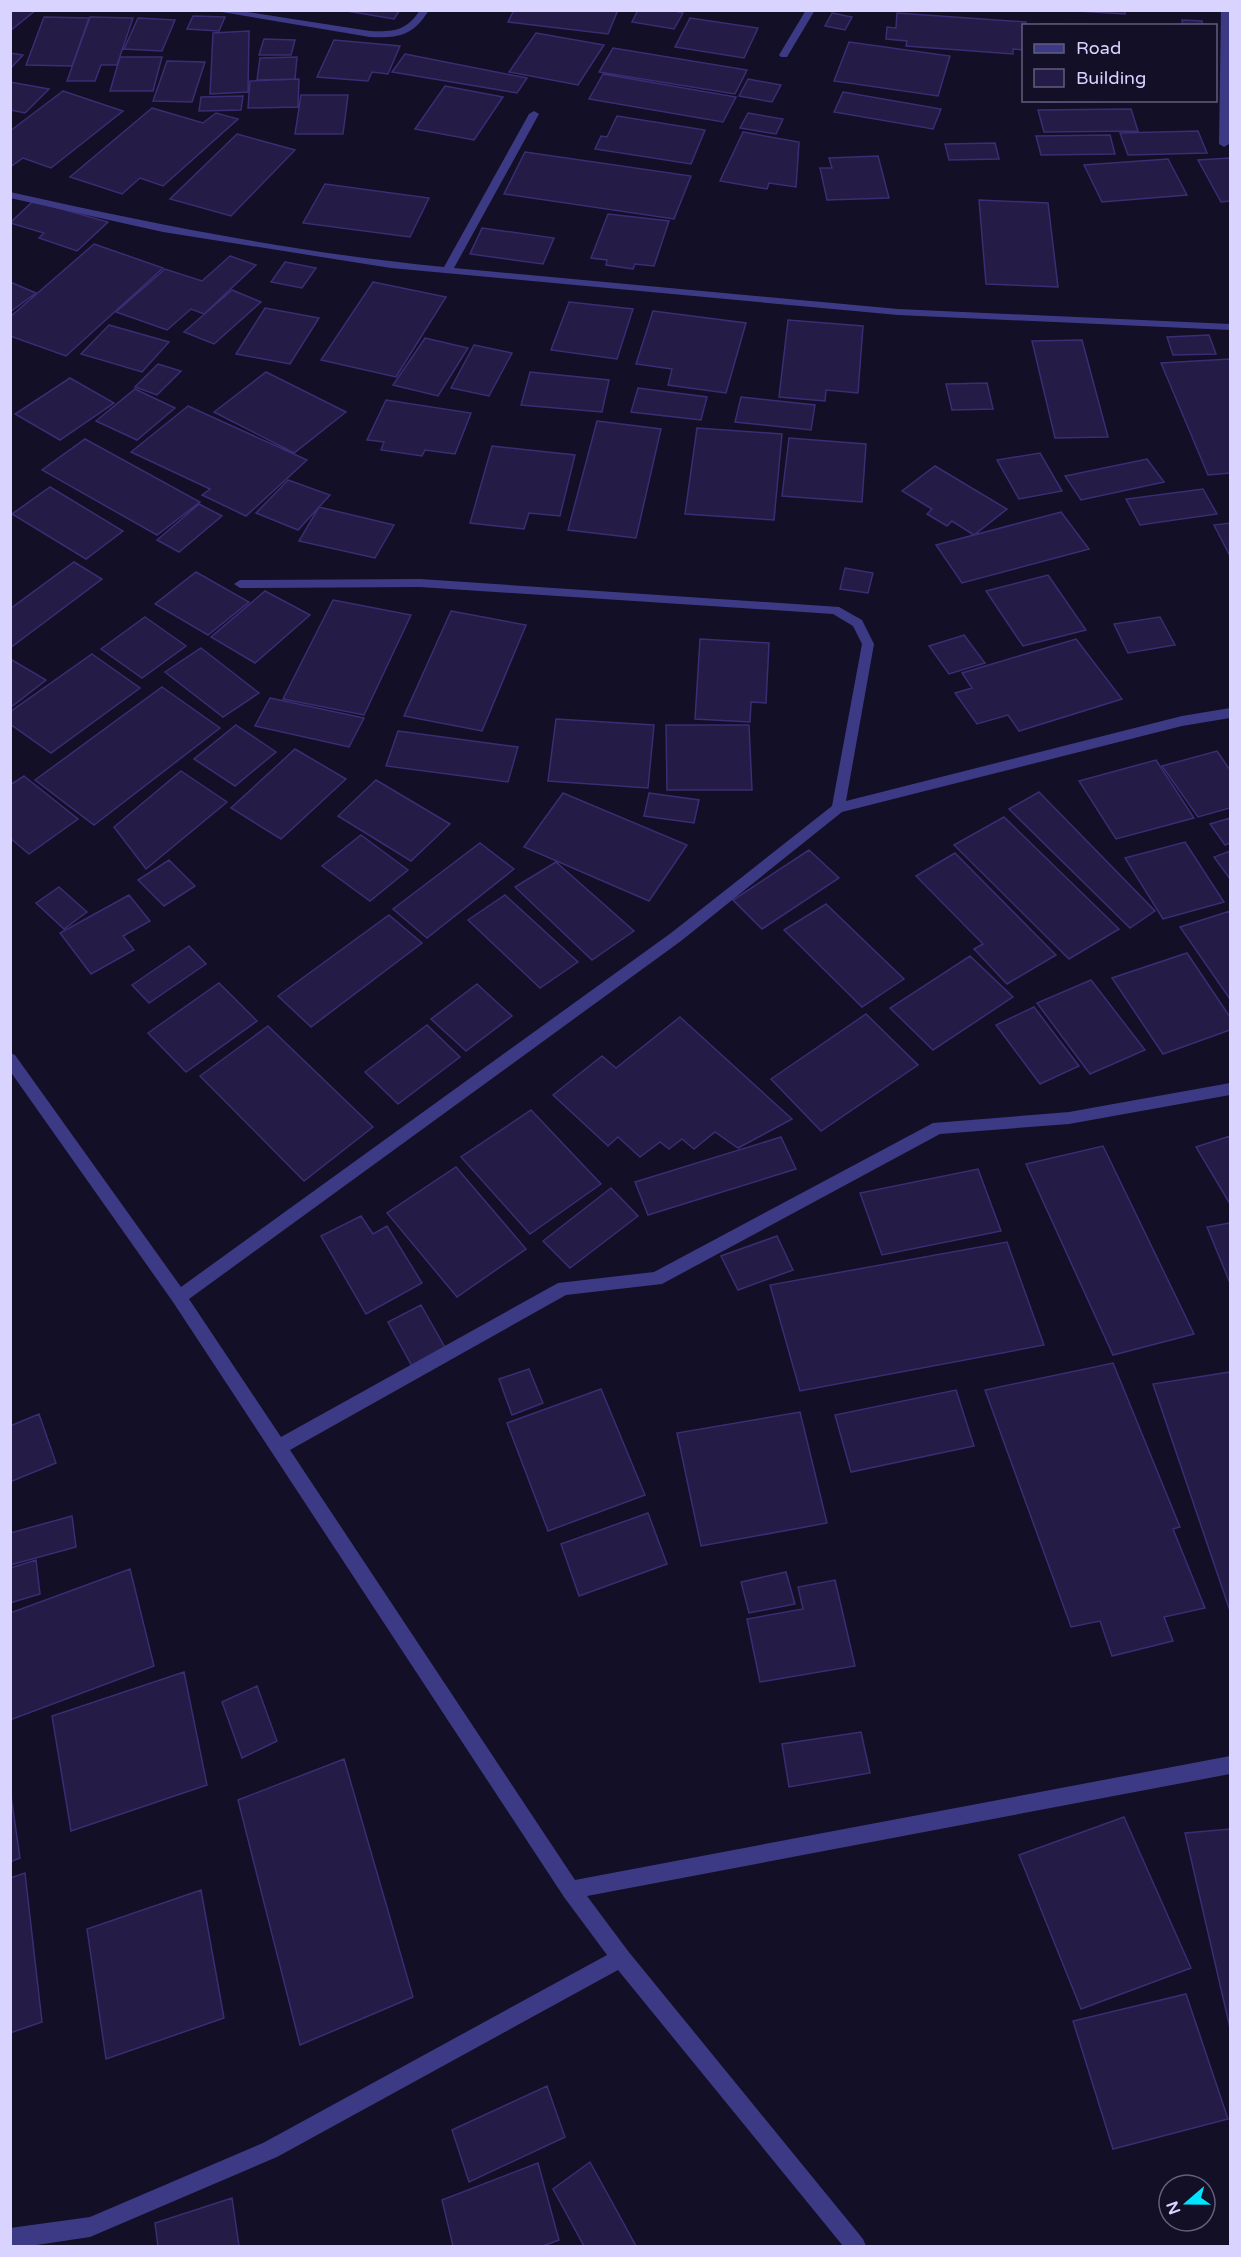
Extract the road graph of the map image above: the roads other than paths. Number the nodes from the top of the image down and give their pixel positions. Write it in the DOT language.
graph roads {
  1 [pos="214,10"];
  2 [pos="425,10"];
  3 [pos="811,10"];
  4 [pos="1226,10"];
  5 [pos="784,55"];
  6 [pos="534,114"];
  7 [pos="1224,144"];
  8 [pos="10,195"];
  9 [pos="447,270"];
  10 [pos="1230,327"];
  11 [pos="240,584"];
  12 [pos="1230,713"];
  13 [pos="838,808"];
  14 [pos="10,1059"];
  15 [pos="1230,1089"];
  16 [pos="179,1297"];
  17 [pos="277,1448"];
  18 [pos="1230,1765"];
  19 [pos="571,1890"];
  20 [pos="621,1958"];
  21 [pos="10,2239"];
  22 [pos="856,2247"];
  1 -- 2 [label="street"];
  3 -- 5 [label="street"];
  4 -- 7 [label="street"];
  6 -- 9 [label="street"];
  8 -- 9 [label="street"];
  9 -- 10 [label="street"];
  11 -- 13 [label="street"];
  12 -- 13 [label="street"];
  13 -- 16 [label="street"];
  14 -- 16 [label="street"];
  15 -- 17 [label="street"];
  16 -- 17 [label="street"];
  17 -- 19 [label="street"];
  18 -- 19 [label="street"];
  19 -- 20 [label="street"];
  20 -- 21 [label="street"];
  20 -- 22 [label="street"];
}
